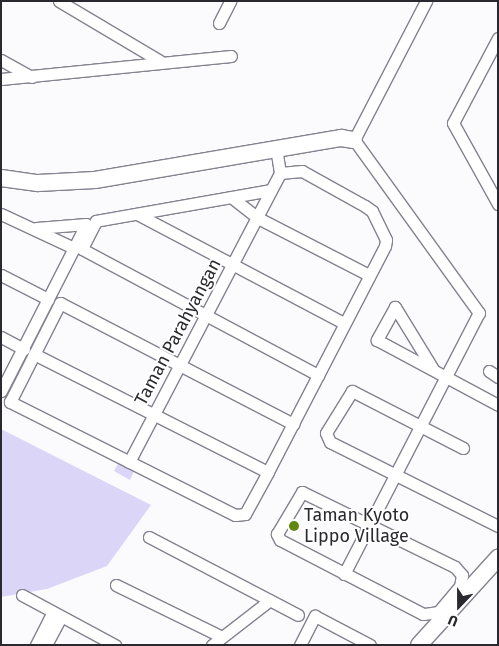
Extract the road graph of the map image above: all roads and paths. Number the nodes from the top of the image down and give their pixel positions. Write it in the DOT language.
graph roads {
  1 [pos="59,1"];
  2 [pos="230,1"];
  3 [pos="426,1"];
  4 [pos="219,23"];
  5 [pos="498,38"];
  6 [pos="231,56"];
  7 [pos="1,60"];
  8 [pos="160,61"];
  9 [pos="34,78"];
  10 [pos="1,79"];
  11 [pos="354,140"];
  12 [pos="276,149"];
  13 [pos="280,172"];
  14 [pos="1,178"];
  15 [pos="271,190"];
  16 [pos="231,197"];
  17 [pos="497,201"];
  18 [pos="1,214"];
  19 [pos="137,214"];
  20 [pos="258,218"];
  21 [pos="36,228"];
  22 [pos="74,248"];
  23 [pos="233,265"];
  24 [pos="1,275"];
  25 [pos="369,275"];
  26 [pos="48,299"];
  27 [pos="207,314"];
  28 [pos="344,323"];
  29 [pos="1,337"];
  30 [pos="29,351"];
  31 [pos="179,365"];
  32 [pos="433,369"];
  33 [pos="318,374"];
  34 [pos="448,377"];
  35 [pos="1,392"];
  36 [pos="498,405"];
  37 [pos="154,414"];
  38 [pos="293,424"];
  39 [pos="421,427"];
  40 [pos="463,448"];
  41 [pos="129,462"];
  42 [pos="268,472"];
  43 [pos="397,476"];
  44 [pos="370,525"];
  45 [pos="498,526"];
  46 [pos="149,537"];
  47 [pos="498,558"];
  48 [pos="344,574"];
  49 [pos="116,584"];
  50 [pos="22,596"];
  51 [pos="270,600"];
  52 [pos="57,614"];
  53 [pos="298,615"];
  54 [pos="222,637"];
  55 [pos="36,645"];
  56 [pos="46,645"];
  57 [pos="115,645"];
  58 [pos="212,645"];
  59 [pos="300,645"];
  60 [pos="370,645"];
  61 [pos="419,645"];
  1 -- 8 [label="street"];
  2 -- 4 [label="street"];
  3 -- 11 [label="street"];
  5 -- 17 [label="street"];
  6 -- 8 [label="street"];
  7 -- 9 [label="street"];
  8 -- 9 [label="street"];
  9 -- 10 [label="street"];
  11 -- 12 [label="street"];
  11 -- 34 [label="street"];
  12 -- 13 [label="street"];
  12 -- 14 [label="street"];
  13 -- 15 [label="street, Taman Parahyangan"];
  13 -- 25 [label="street"];
  15 -- 16 [label="street"];
  15 -- 20 [label="street, Taman Parahyangan"];
  16 -- 19 [label="street"];
  16 -- 20 [label="street"];
  18 -- 21 [label="street"];
  19 -- 23 [label="street"];
  19 -- 27 [label="street"];
  20 -- 23 [label="street, Taman Parahyangan"];
  20 -- 25 [label="street"];
  21 -- 22 [label="street"];
  21 -- 22 [label="street"];
  22 -- 26 [label="street"];
  23 -- 27 [label="street, Taman Parahyangan"];
  23 -- 28 [label="street"];
  24 -- 26 [label="street"];
  25 -- 28 [label="street"];
  26 -- 30 [label="street"];
  27 -- 31 [label="street, Taman Parahyangan"];
  27 -- 33 [label="street"];
  28 -- 33 [label="street"];
  29 -- 30 [label="street"];
  30 -- 31 [label="street"];
  30 -- 35 [label="street"];
  30 -- 37 [label="street"];
  30 -- 41 [label="street"];
  31 -- 37 [label="street, Taman Parahyangan"];
  31 -- 38 [label="street"];
  32 -- 32 [label="street"];
  32 -- 34 [label="street"];
  33 -- 38 [label="street"];
  34 -- 36 [label="street"];
  34 -- 39 [label="street"];
  37 -- 41 [label="street, Taman Parahyangan"];
  37 -- 42 [label="street"];
  38 -- 42 [label="street"];
  39 -- 40 [label="street"];
  39 -- 43 [label="street"];
  39 -- 43 [label="street"];
  41 -- 42 [label="street"];
  43 -- 44 [label="street"];
  43 -- 45 [label="street"];
  44 -- 48 [label="street"];
  44 -- 48 [label="street"];
  44 -- 48 [label="street"];
  46 -- 51 [label="street"];
  47 -- 61 [label="street"];
  49 -- 54 [label="street"];
  50 -- 52 [label="street"];
  51 -- 53 [label="street"];
  51 -- 54 [label="street"];
  52 -- 55 [label="street"];
  52 -- 56 [label="street"];
  52 -- 57 [label="street"];
  54 -- 58 [label="street"];
  59 -- 60 [label="street"];
}
